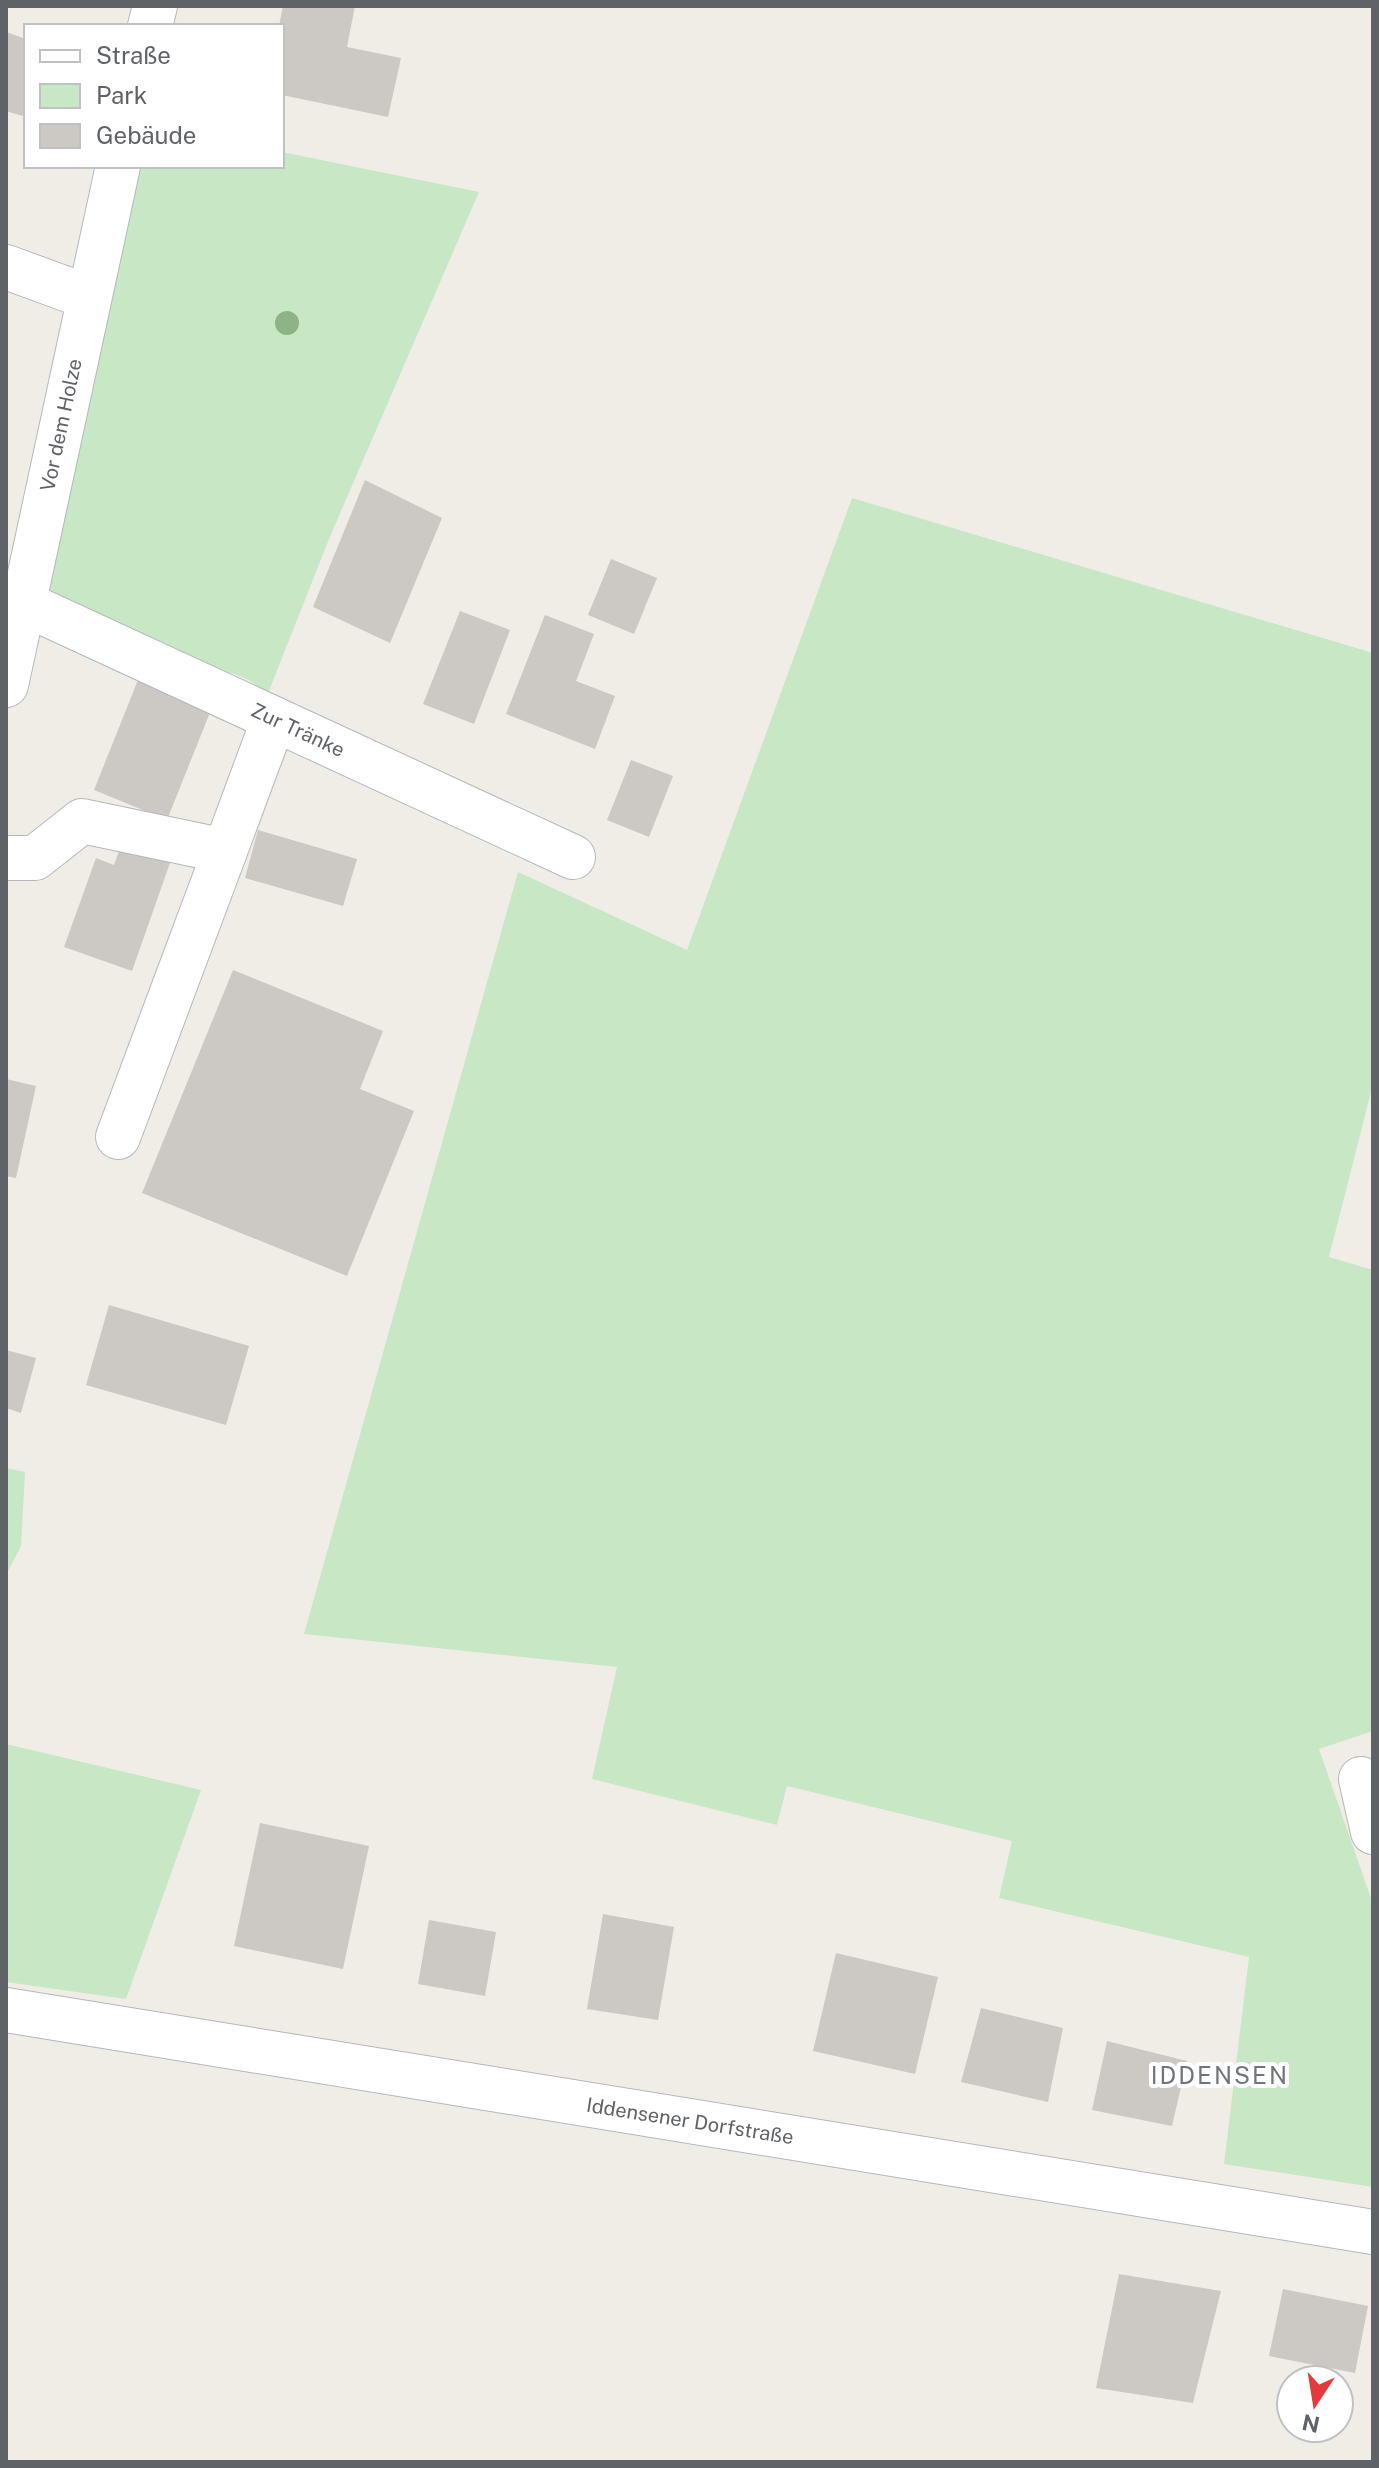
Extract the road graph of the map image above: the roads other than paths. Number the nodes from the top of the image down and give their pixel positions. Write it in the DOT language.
graph roads {
  1 [pos="118,168"];
  2 [pos="6,267"];
  3 [pos="88,297"];
  4 [pos="23,603"];
  5 [pos="6,685"];
  6 [pos="274,719"];
  7 [pos="225,851"];
  8 [pos="573,857"];
  9 [pos="6,858"];
  10 [pos="118,1137"];
  11 [pos="1361,1779"];
  12 [pos="1373,1832"];
  13 [pos="6,2010"];
  14 [pos="1373,2232"];
  1 -- 3 [label="street, Vor dem Holze"];
  2 -- 3 [label="street"];
  3 -- 4 [label="street, Vor dem Holze"];
  4 -- 5 [label="street, Vor dem Holze"];
  4 -- 6 [label="street, Zur Tränke"];
  6 -- 7 [label="street"];
  6 -- 8 [label="street, Zur Tränke"];
  7 -- 9 [label="street"];
  7 -- 10 [label="street"];
  11 -- 12 [label="street"];
  13 -- 14 [label="street, Iddensener Dorfstraße"];
}
